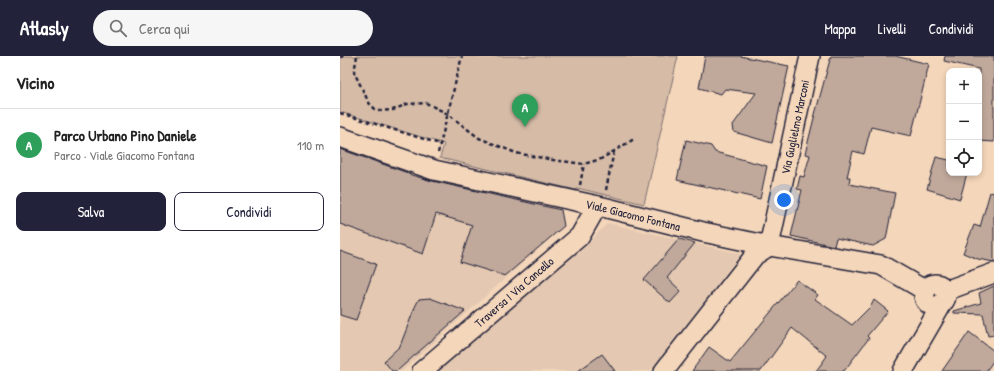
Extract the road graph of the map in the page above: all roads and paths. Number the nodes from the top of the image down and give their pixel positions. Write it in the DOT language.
graph roads {
  1 [pos="345,56"];
  2 [pos="357,56"];
  3 [pos="462,56"];
  4 [pos="810,56"];
  5 [pos="340,57"];
  6 [pos="340,113"];
  7 [pos="448,114"];
  8 [pos="340,137"];
  9 [pos="634,138"];
  10 [pos="440,144"];
  11 [pos="614,151"];
  12 [pos="438,155"];
  13 [pos="584,164"];
  14 [pos="579,192"];
  15 [pos="601,202"];
  16 [pos="769,246"];
  17 [pos="994,274"];
  18 [pos="944,297"];
  19 [pos="422,371"];
  20 [pos="664,371"];
  21 [pos="903,371"];
  1 -- 5 [label="path"];
  2 -- 7 [label="path"];
  3 -- 7 [label="path"];
  4 -- 16 [label="street, Via Guglielmo Marconi"];
  6 -- 10 [label="path"];
  7 -- 10 [label="path"];
  7 -- 13 [label="path"];
  8 -- 15 [label="street, Viale Giacomo Fontana"];
  9 -- 11 [label="path"];
  10 -- 12 [label="path"];
  11 -- 13 [label="path"];
  11 -- 15 [label="path"];
  13 -- 14 [label="path"];
  15 -- 16 [label="street, Viale Giacomo Fontana"];
  15 -- 19 [label="street, Traversa I Via Cancello"];
  16 -- 18 [label="street, Viale Giacomo Fontana"];
  16 -- 20 [label="street"];
  17 -- 18 [label="street"];
  18 -- 21 [label="street"];
}
